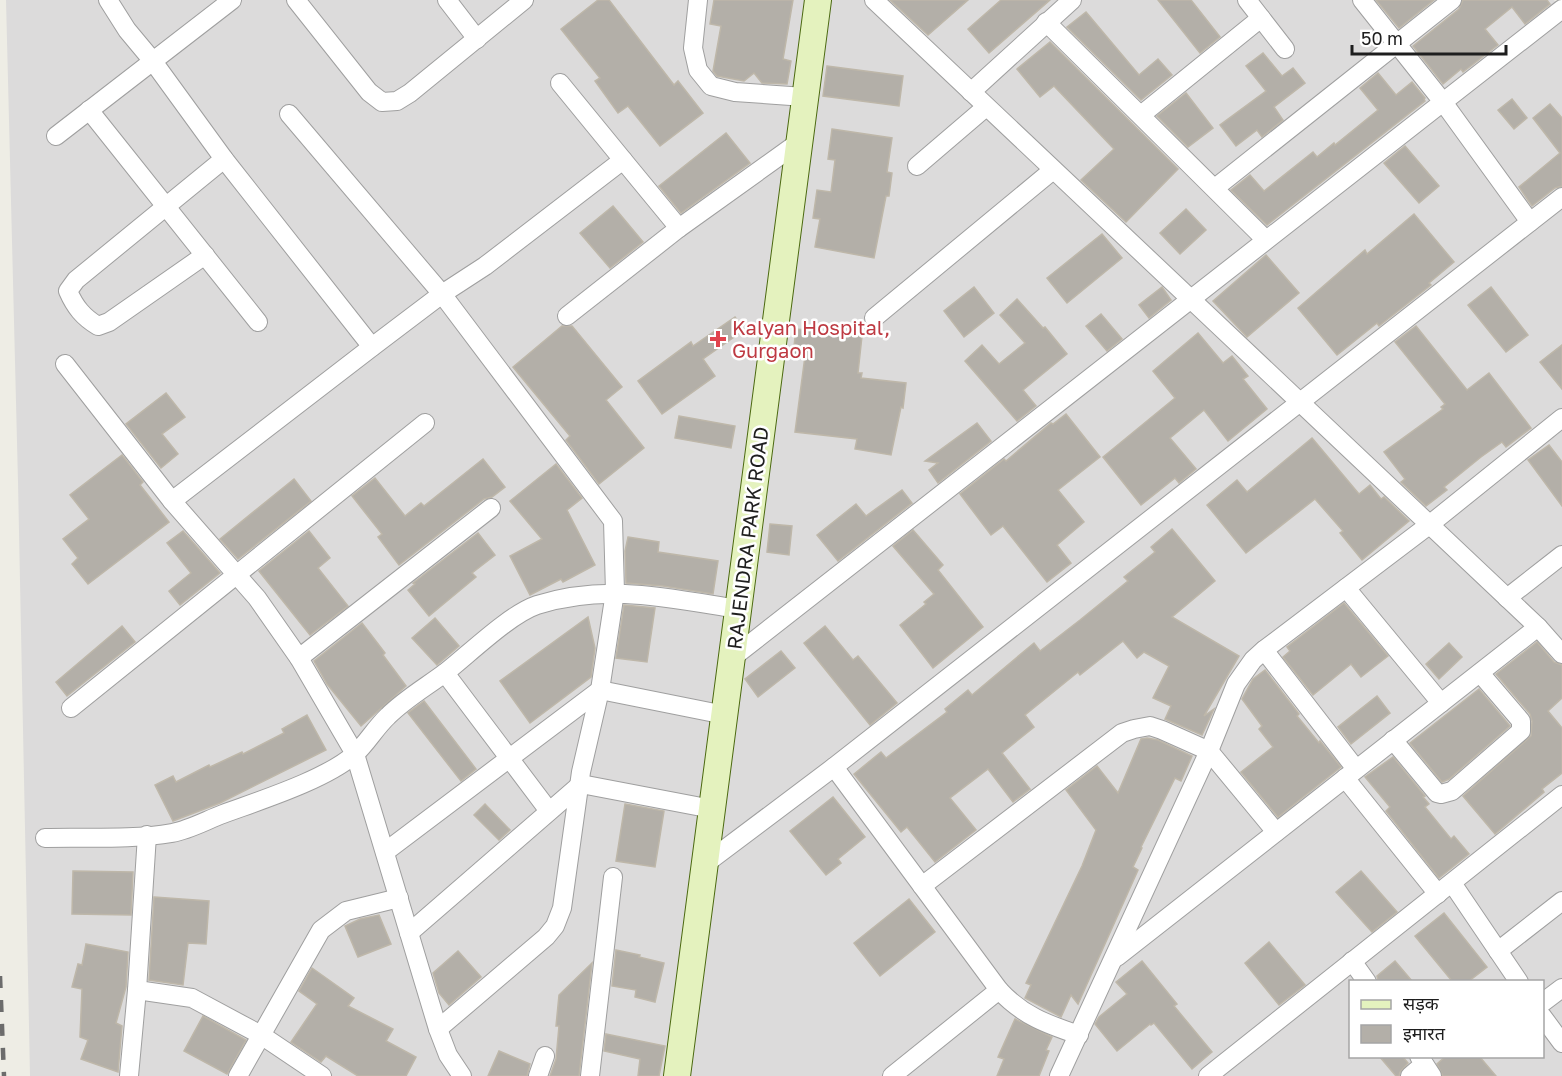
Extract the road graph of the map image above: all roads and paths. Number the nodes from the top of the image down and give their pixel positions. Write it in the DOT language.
graph roads {
  1 [pos="108,0"];
  2 [pos="232,0"];
  3 [pos="296,0"];
  4 [pos="447,0"];
  5 [pos="524,0"];
  6 [pos="698,0"];
  7 [pos="818,0"];
  8 [pos="874,0"];
  9 [pos="1072,0"];
  10 [pos="1247,0"];
  11 [pos="1362,0"];
  12 [pos="1452,0"];
  13 [pos="1562,9"];
  14 [pos="1261,18"];
  15 [pos="1046,22"];
  16 [pos="477,39"];
  17 [pos="1397,44"];
  18 [pos="1285,49"];
  19 [pos="152,60"];
  20 [pos="560,82"];
  21 [pos="971,92"];
  22 [pos="805,97"];
  23 [pos="1443,102"];
  24 [pos="986,107"];
  25 [pos="89,110"];
  26 [pos="289,114"];
  27 [pos="1141,115"];
  28 [pos="56,136"];
  29 [pos="799,142"];
  30 [pos="224,159"];
  31 [pos="623,160"];
  32 [pos="917,166"];
  33 [pos="1053,170"];
  34 [pos="1215,188"];
  35 [pos="1562,197"];
  36 [pos="166,206"];
  37 [pos="1530,222"];
  38 [pos="679,228"];
  39 [pos="1266,240"];
  40 [pos="205,255"];
  41 [pos="442,294"];
  42 [pos="1191,299"];
  43 [pos="567,316"];
  44 [pos="874,318"];
  45 [pos="258,322"];
  46 [pos="372,346"];
  47 [pos="65,364"];
  48 [pos="1300,403"];
  49 [pos="1562,418"];
  50 [pos="425,423"];
  51 [pos="172,501"];
  52 [pos="491,508"];
  53 [pos="1429,525"];
  54 [pos="1562,555"];
  55 [pos="236,575"];
  56 [pos="1346,588"];
  57 [pos="615,592"];
  58 [pos="1507,598"];
  59 [pos="738,609"];
  60 [pos="1538,627"];
  61 [pos="1264,650"];
  62 [pos="1562,654"];
  63 [pos="299,658"];
  64 [pos="732,658"];
  65 [pos="445,673"];
  66 [pos="1480,673"];
  67 [pos="600,690"];
  68 [pos="1441,703"];
  69 [pos="71,708"];
  70 [pos="724,715"];
  71 [pos="1393,740"];
  72 [pos="1209,751"];
  73 [pos="355,754"];
  74 [pos="510,758"];
  75 [pos="834,767"];
  76 [pos="1351,773"];
  77 [pos="581,784"];
  78 [pos="1562,795"];
  79 [pos="712,809"];
  80 [pos="549,811"];
  81 [pos="1276,832"];
  82 [pos="147,835"];
  83 [pos="45,837"];
  84 [pos="385,852"];
  85 [pos="705,864"];
  86 [pos="613,878"];
  87 [pos="922,886"];
  88 [pos="1445,888"];
  89 [pos="399,898"];
  90 [pos="1562,901"];
  91 [pos="409,933"];
  92 [pos="1498,951"];
  93 [pos="1113,960"];
  94 [pos="1353,961"];
  95 [pos="1365,980"];
  96 [pos="1518,980"];
  97 [pos="1562,987"];
  98 [pos="137,990"];
  99 [pos="999,990"];
  100 [pos="1544,1001"];
  101 [pos="1544,1019"];
  102 [pos="438,1029"];
  103 [pos="261,1035"];
  104 [pos="1079,1035"];
  105 [pos="1562,1043"];
  106 [pos="545,1056"];
  107 [pos="1209,1075"];
  108 [pos="129,1076"];
  109 [pos="238,1076"];
  110 [pos="322,1076"];
  111 [pos="462,1076"];
  112 [pos="537,1076"];
  113 [pos="590,1076"];
  114 [pos="677,1076"];
  115 [pos="892,1076"];
  116 [pos="1059,1076"];
  1 -- 19 [label="street"];
  2 -- 19 [label="street"];
  3 -- 16 [label="street"];
  4 -- 16 [label="street"];
  5 -- 16 [label="street"];
  6 -- 22 [label="street"];
  7 -- 22 [label="street, RAJENDRA PARK ROAD"];
  8 -- 21 [label="street"];
  9 -- 15 [label="street"];
  10 -- 14 [label="street"];
  11 -- 17 [label="street"];
  12 -- 17 [label="street"];
  13 -- 23 [label="street"];
  14 -- 18 [label="street"];
  14 -- 27 [label="street"];
  15 -- 21 [label="street"];
  15 -- 27 [label="street"];
  17 -- 23 [label="street"];
  17 -- 34 [label="street"];
  19 -- 25 [label="street"];
  19 -- 30 [label="street"];
  20 -- 31 [label="street"];
  21 -- 24 [label="street"];
  22 -- 29 [label="street, RAJENDRA PARK ROAD"];
  23 -- 37 [label="street"];
  23 -- 39 [label="street"];
  24 -- 32 [label="street"];
  24 -- 33 [label="street"];
  25 -- 28 [label="street"];
  25 -- 36 [label="street"];
  26 -- 41 [label="street"];
  27 -- 34 [label="street"];
  29 -- 38 [label="street"];
  29 -- 59 [label="street, RAJENDRA PARK ROAD"];
  30 -- 36 [label="street"];
  30 -- 46 [label="street"];
  31 -- 38 [label="street"];
  31 -- 41 [label="street"];
  33 -- 42 [label="street"];
  33 -- 44 [label="street"];
  34 -- 39 [label="street"];
  35 -- 37 [label="street"];
  36 -- 40 [label="street"];
  36 -- 40 [label="street"];
  37 -- 48 [label="street"];
  38 -- 43 [label="street"];
  39 -- 42 [label="street"];
  40 -- 45 [label="street"];
  41 -- 46 [label="street"];
  41 -- 57 [label="street"];
  42 -- 48 [label="street"];
  42 -- 64 [label="street"];
  46 -- 51 [label="street"];
  47 -- 51 [label="street"];
  48 -- 53 [label="street"];
  48 -- 75 [label="street"];
  49 -- 53 [label="street"];
  50 -- 55 [label="street"];
  51 -- 55 [label="street"];
  52 -- 63 [label="street"];
  53 -- 56 [label="street"];
  53 -- 58 [label="street"];
  54 -- 58 [label="street"];
  55 -- 63 [label="street"];
  55 -- 69 [label="street"];
  56 -- 61 [label="street"];
  56 -- 68 [label="street"];
  57 -- 59 [label="street"];
  57 -- 65 [label="street"];
  57 -- 67 [label="street"];
  58 -- 60 [label="street"];
  59 -- 64 [label="street, RAJENDRA PARK ROAD"];
  60 -- 62 [label="street"];
  60 -- 66 [label="street"];
  61 -- 72 [label="street"];
  61 -- 76 [label="street"];
  63 -- 73 [label="street"];
  64 -- 70 [label="street, RAJENDRA PARK ROAD"];
  65 -- 73 [label="street"];
  65 -- 74 [label="street"];
  66 -- 68 [label="street"];
  66 -- 71 [label="street"];
  67 -- 70 [label="street"];
  67 -- 74 [label="street"];
  67 -- 77 [label="street"];
  68 -- 71 [label="street"];
  70 -- 79 [label="street, RAJENDRA PARK ROAD"];
  71 -- 76 [label="street"];
  72 -- 81 [label="street"];
  72 -- 87 [label="street"];
  72 -- 93 [label="street"];
  73 -- 82 [label="street"];
  73 -- 84 [label="street"];
  74 -- 80 [label="street"];
  74 -- 84 [label="street"];
  75 -- 85 [label="street"];
  75 -- 87 [label="street"];
  76 -- 81 [label="street"];
  76 -- 88 [label="street"];
  77 -- 79 [label="street"];
  77 -- 80 [label="street"];
  77 -- 102 [label="street"];
  78 -- 88 [label="street"];
  79 -- 85 [label="street, RAJENDRA PARK ROAD"];
  80 -- 91 [label="street"];
  81 -- 93 [label="street"];
  82 -- 83 [label="street"];
  82 -- 98 [label="street"];
  84 -- 89 [label="street"];
  85 -- 114 [label="street, RAJENDRA PARK ROAD"];
  86 -- 113 [label="street"];
  87 -- 99 [label="street"];
  88 -- 92 [label="street"];
  88 -- 94 [label="street"];
  89 -- 91 [label="street"];
  89 -- 103 [label="street"];
  90 -- 92 [label="street"];
  91 -- 102 [label="street"];
  92 -- 96 [label="street"];
  93 -- 104 [label="street"];
  94 -- 95 [label="street"];
  94 -- 107 [label="street"];
  97 -- 100 [label="street"];
  98 -- 103 [label="street"];
  98 -- 108 [label="street"];
  99 -- 104 [label="street"];
  99 -- 115 [label="street"];
  101 -- 105 [label="street"];
  102 -- 111 [label="street"];
  103 -- 109 [label="street"];
  103 -- 110 [label="street"];
  104 -- 116 [label="street"];
  106 -- 112 [label="street"];
}
